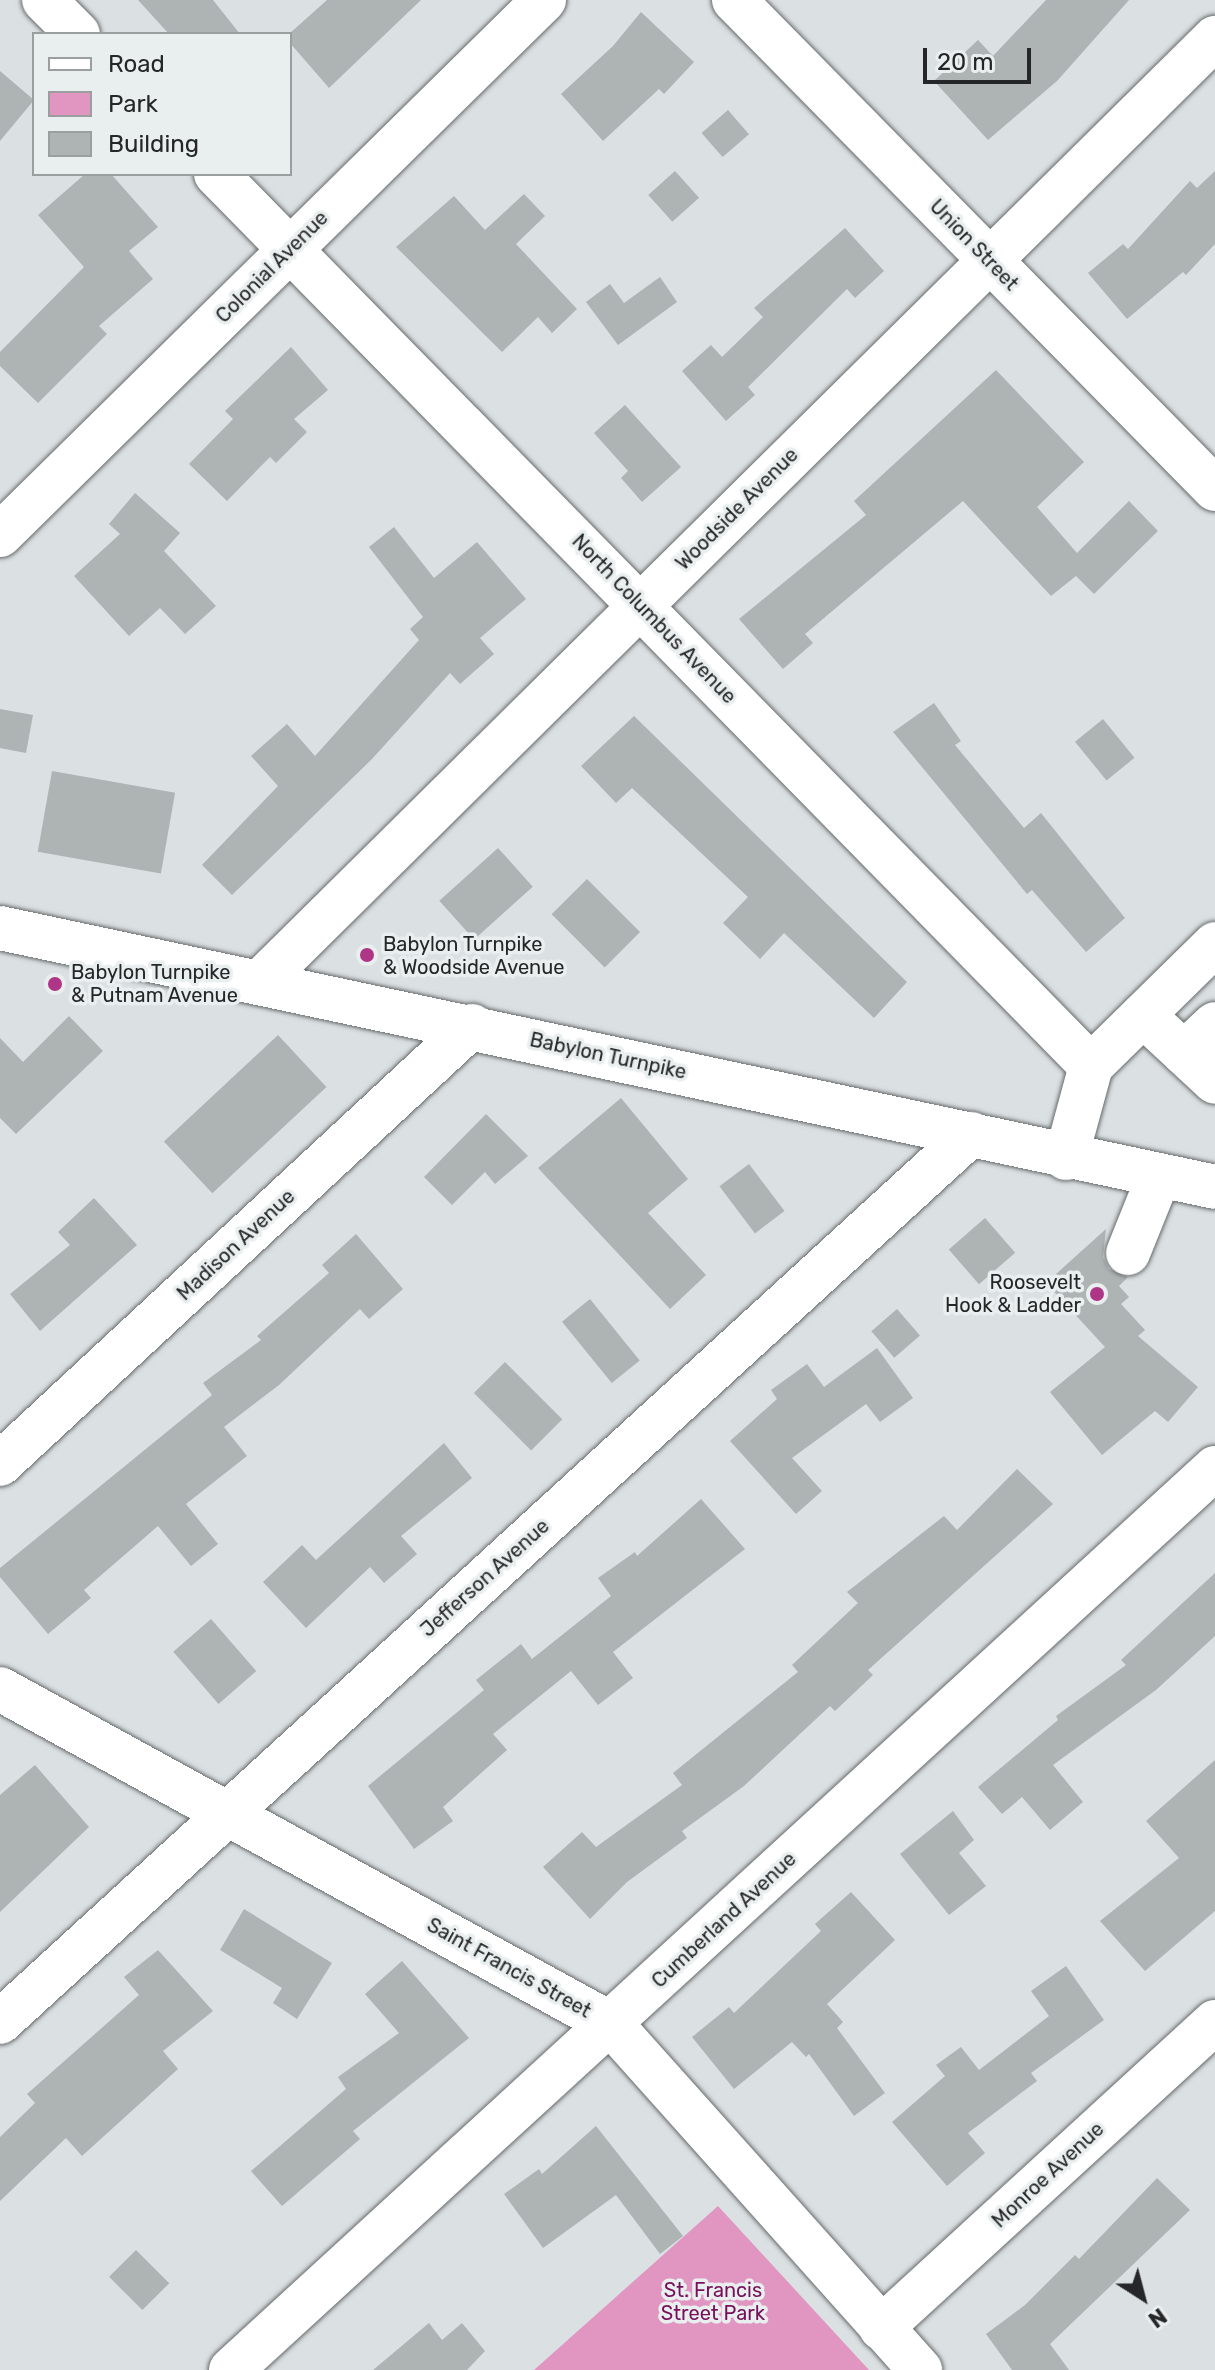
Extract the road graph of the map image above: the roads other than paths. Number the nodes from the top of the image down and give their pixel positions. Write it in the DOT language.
graph roads {
  1 [pos="44,0"];
  2 [pos="544,0"];
  3 [pos="734,0"];
  4 [pos="76,32"];
  5 [pos="1215,38"];
  6 [pos="218,176"];
  7 [pos="290,249"];
  8 [pos="989,260"];
  9 [pos="1215,489"];
  10 [pos="0,535"];
  11 [pos="640,605"];
  12 [pos="0,928"];
  13 [pos="1215,944"];
  14 [pos="260,982"];
  15 [pos="1143,1015"];
  16 [pos="472,1026"];
  17 [pos="1205,1053"];
  18 [pos="1091,1066"];
  19 [pos="971,1134"];
  20 [pos="1066,1158"];
  21 [pos="1159,1176"];
  22 [pos="1215,1187"];
  23 [pos="1128,1253"];
  24 [pos="0,1464"];
  25 [pos="1215,1468"];
  26 [pos="0,1689"];
  27 [pos="229,1812"];
  28 [pos="0,2022"];
  29 [pos="1215,2022"];
  30 [pos="611,2024"];
  31 [pos="881,2328"];
  32 [pos="231,2370"];
  33 [pos="920,2370"];
  1 -- 4 [label="street"];
  2 -- 7 [label="street, Colonial Avenue"];
  3 -- 8 [label="street, Union Street"];
  5 -- 8 [label="street, Woodside Avenue"];
  6 -- 7 [label="street, North Columbus Avenue"];
  7 -- 10 [label="street, Colonial Avenue"];
  7 -- 11 [label="street, North Columbus Avenue"];
  8 -- 9 [label="street, Union Street"];
  8 -- 11 [label="street, Woodside Avenue"];
  11 -- 14 [label="street, Woodside Avenue"];
  11 -- 18 [label="street, North Columbus Avenue"];
  12 -- 14 [label="street, Babylon Turnpike"];
  13 -- 15 [label="street"];
  14 -- 16 [label="street, Babylon Turnpike"];
  15 -- 17 [label="street"];
  15 -- 18 [label="street"];
  16 -- 19 [label="street, Babylon Turnpike"];
  16 -- 24 [label="street, Madison Avenue"];
  18 -- 20 [label="street"];
  19 -- 20 [label="street, Babylon Turnpike"];
  19 -- 27 [label="street, Jefferson Avenue"];
  20 -- 21 [label="street, Babylon Turnpike"];
  21 -- 22 [label="street, Babylon Turnpike"];
  21 -- 23 [label="street"];
  25 -- 30 [label="street, Cumberland Avenue"];
  26 -- 27 [label="street, Saint Francis Street"];
  27 -- 28 [label="street, Jefferson Avenue"];
  27 -- 30 [label="street, Saint Francis Street"];
  29 -- 31 [label="street, Monroe Avenue"];
  30 -- 31 [label="street, Saint Francis Street"];
  30 -- 32 [label="street, Cumberland Avenue"];
  31 -- 33 [label="street, Saint Francis Street"];
}
